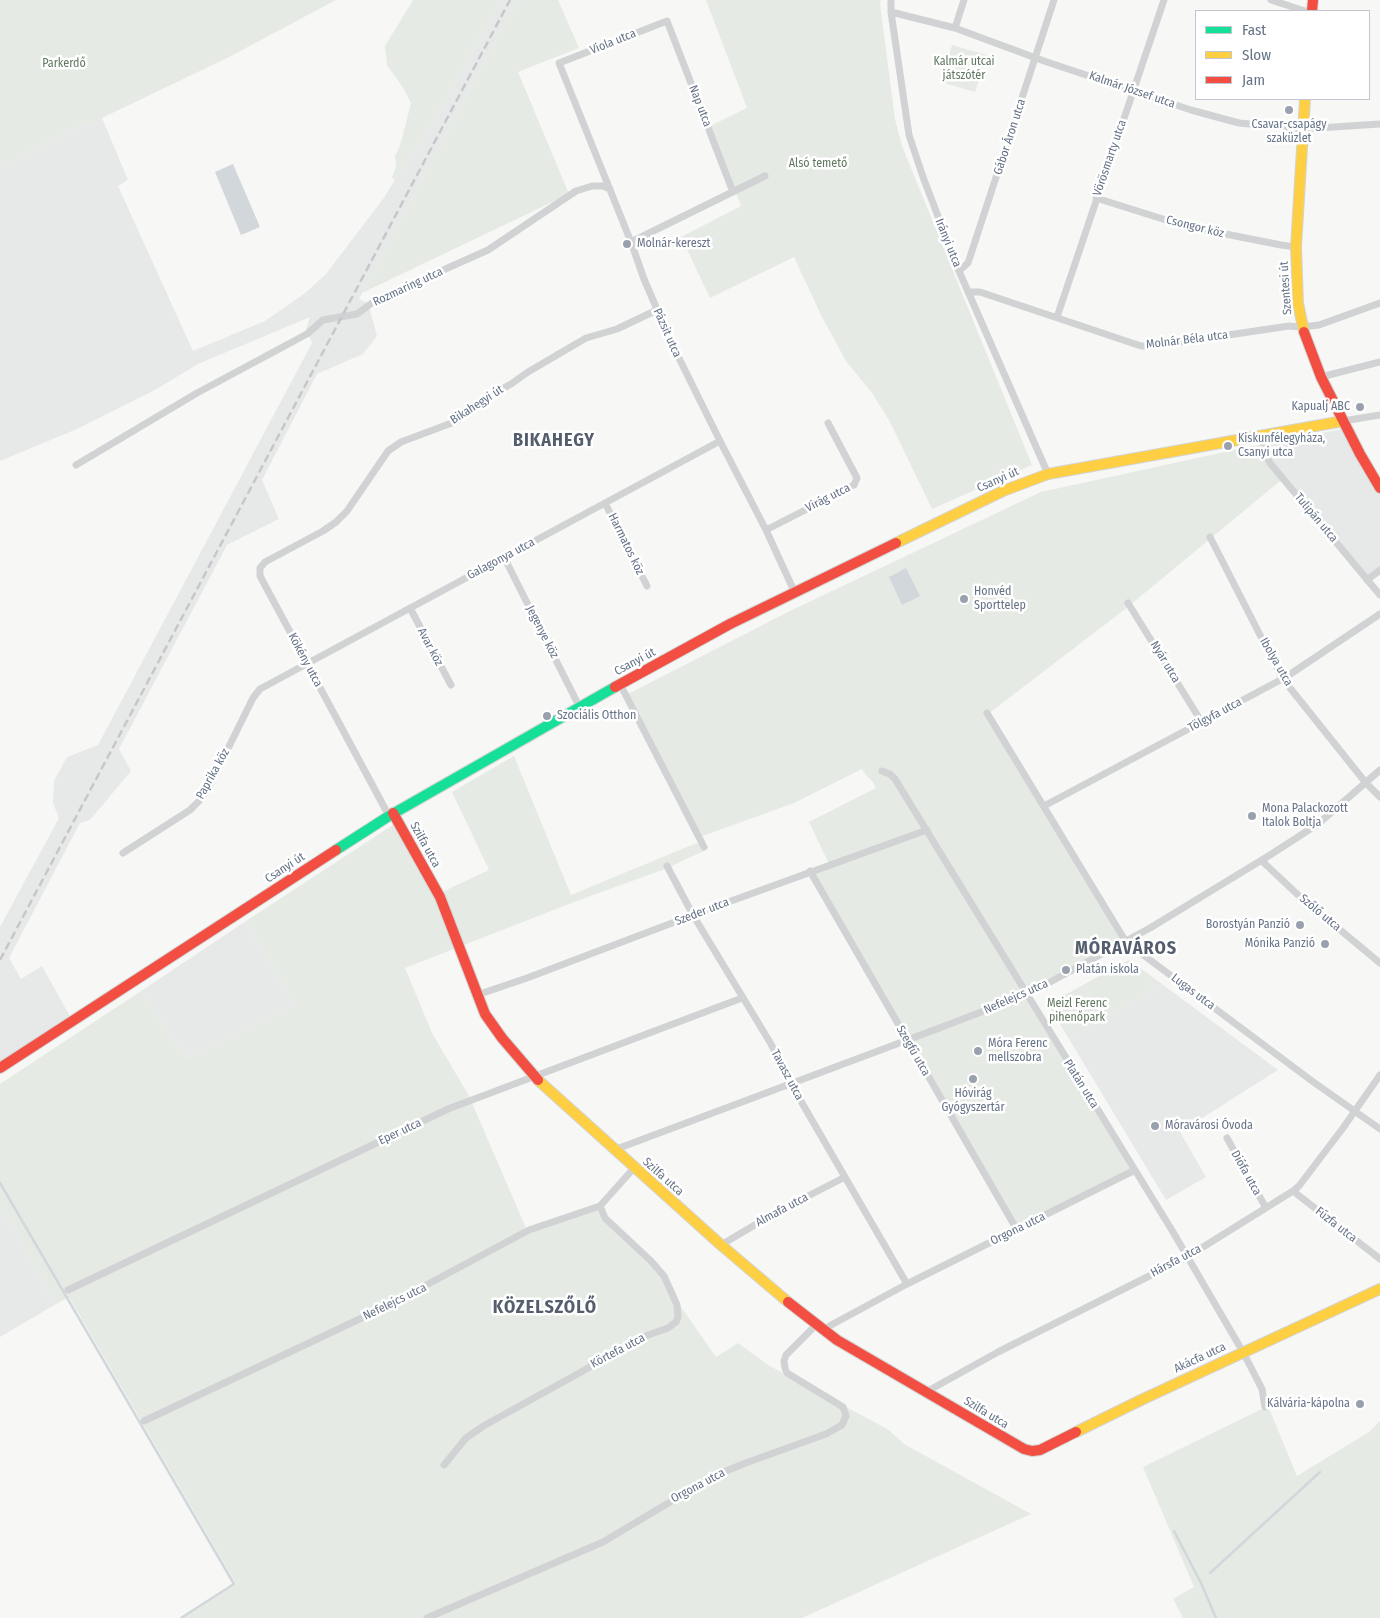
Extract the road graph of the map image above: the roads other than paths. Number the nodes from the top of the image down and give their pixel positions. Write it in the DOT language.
graph roads {
  1 [pos="891,0"];
  2 [pos="964,0"];
  3 [pos="1054,0"];
  4 [pos="1164,0"];
  5 [pos="1271,0"];
  6 [pos="1302,10"];
  7 [pos="890,12"];
  8 [pos="667,21"];
  9 [pos="955,28"];
  10 [pos="1036,57"];
  11 [pos="559,64"];
  12 [pos="1134,90"];
  13 [pos="1305,100"];
  14 [pos="1380,124"];
  15 [pos="1303,128"];
  16 [pos="765,176"];
  17 [pos="610,189"];
  18 [pos="733,192"];
  19 [pos="1096,198"];
  20 [pos="631,242"];
  21 [pos="1296,247"];
  22 [pos="959,270"];
  23 [pos="968,292"];
  24 [pos="1380,303"];
  25 [pos="657,310"];
  26 [pos="1057,317"];
  27 [pos="1302,327"];
  28 [pos="1380,362"];
  29 [pos="1321,377"];
  30 [pos="1380,415"];
  31 [pos="1343,420"];
  32 [pos="828,423"];
  33 [pos="1262,436"];
  34 [pos="720,442"];
  35 [pos="76,465"];
  36 [pos="1048,474"];
  37 [pos="1380,488"];
  38 [pos="605,503"];
  39 [pos="766,530"];
  40 [pos="323,531"];
  41 [pos="1210,537"];
  42 [pos="504,557"];
  43 [pos="1380,570"];
  44 [pos="1367,580"];
  45 [pos="647,586"];
  46 [pos="795,593"];
  47 [pos="1380,595"];
  48 [pos="1128,603"];
  49 [pos="410,608"];
  50 [pos="1380,614"];
  51 [pos="307,663"];
  52 [pos="282,676"];
  53 [pos="1283,679"];
  54 [pos="620,684"];
  55 [pos="451,685"];
  56 [pos="579,706"];
  57 [pos="987,713"];
  58 [pos="1201,721"];
  59 [pos="1380,770"];
  60 [pos="882,771"];
  61 [pos="1366,783"];
  62 [pos="1380,797"];
  63 [pos="1044,806"];
  64 [pos="391,814"];
  65 [pos="927,830"];
  66 [pos="704,848"];
  67 [pos="123,853"];
  68 [pos="1262,861"];
  69 [pos="667,866"];
  70 [pos="810,871"];
  71 [pos="692,915"];
  72 [pos="1126,942"];
  73 [pos="1380,963"];
  74 [pos="1028,994"];
  75 [pos="477,995"];
  76 [pos="742,998"];
  77 [pos="907,1040"];
  78 [pos="0,1068"];
  79 [pos="1380,1074"];
  80 [pos="533,1076"];
  81 [pos="791,1084"];
  82 [pos="1354,1111"];
  83 [pos="1380,1129"];
  84 [pos="1227,1138"];
  85 [pos="614,1150"];
  86 [pos="634,1168"];
  87 [pos="1134,1170"];
  88 [pos="845,1178"];
  89 [pos="1293,1191"];
  90 [pos="600,1206"];
  91 [pos="1266,1208"];
  92 [pos="1017,1230"];
  93 [pos="721,1245"];
  94 [pos="1188,1257"];
  95 [pos="1380,1259"];
  96 [pos="907,1284"];
  97 [pos="1380,1289"];
  98 [pos="68,1290"];
  99 [pos="819,1327"];
  100 [pos="1243,1352"];
  101 [pos="926,1392"];
  102 [pos="1265,1407"];
  103 [pos="144,1421"];
  104 [pos="1032,1451"];
  105 [pos="444,1465"];
  106 [pos="426,1618"];
  1 -- 7 [label="street, Irányi utca"];
  2 -- 9 [label="street"];
  3 -- 10 [label="street, Gábor Áron utca"];
  4 -- 12 [label="street, Vörösmarty utca"];
  5 -- 6 [label="street"];
  7 -- 9 [label="street, Kalmár József utca"];
  7 -- 22 [label="street, Irányi utca"];
  8 -- 11 [label="street, Viola utca"];
  8 -- 18 [label="street, Nap utca"];
  9 -- 10 [label="street, Kalmár József utca"];
  10 -- 12 [label="street, Kalmár József utca"];
  10 -- 22 [label="street, Gábor Áron utca"];
  11 -- 17 [label="street, Pázsit utca"];
  12 -- 15 [label="street, Kalmár József utca"];
  12 -- 19 [label="street, Vörösmarty utca"];
  13 -- 15 [label="street, Szentesi út"];
  14 -- 15 [label="street, Kalmár József utca"];
  15 -- 21 [label="street, Szentesi út"];
  16 -- 18 [label="street"];
  17 -- 20 [label="street, Pázsit utca"];
  17 -- 35 [label="street, Rozmaring utca"];
  18 -- 20 [label="street"];
  19 -- 21 [label="street, Csongor köz"];
  19 -- 26 [label="street, Vörösmarty utca"];
  20 -- 25 [label="street, Pázsit utca"];
  21 -- 27 [label="street, Szentesi út"];
  22 -- 23 [label="street, Irányi utca"];
  23 -- 26 [label="street, Molnár Béla utca"];
  23 -- 36 [label="street, Irányi utca"];
  24 -- 27 [label="street, Molnár Béla utca"];
  25 -- 34 [label="street, Pázsit utca"];
  25 -- 40 [label="street, Bikahegyi út"];
  26 -- 27 [label="street, Molnár Béla utca"];
  27 -- 29 [label="street, Szentesi út"];
  28 -- 29 [label="street"];
  29 -- 31 [label="street, Szentesi út"];
  30 -- 31 [label="street"];
  31 -- 33 [label="street, Csanyi út"];
  31 -- 37 [label="street, Szentesi út"];
  32 -- 39 [label="street, Virág utca"];
  33 -- 36 [label="street, Csanyi út"];
  33 -- 44 [label="street, Tulipán utca"];
  34 -- 38 [label="street, Galagonya utca"];
  34 -- 39 [label="street, Pázsit utca"];
  36 -- 46 [label="street, Csanyi út"];
  38 -- 42 [label="street, Galagonya utca"];
  38 -- 45 [label="street, Harmatos köz"];
  39 -- 46 [label="street, Pázsit utca"];
  40 -- 51 [label="street, Kökény utca"];
  41 -- 53 [label="street, Ibolya utca"];
  42 -- 49 [label="street, Galagonya utca"];
  42 -- 56 [label="street, Jegenye köz"];
  43 -- 44 [label="street"];
  44 -- 47 [label="street, Tulipán utca"];
  46 -- 54 [label="street, Csanyi út"];
  48 -- 58 [label="street, Nyár utca"];
  49 -- 51 [label="street, Galagonya utca"];
  49 -- 55 [label="street, Avar köz"];
  50 -- 53 [label="street, Tölgyfa utca"];
  51 -- 52 [label="street, Galagonya utca"];
  51 -- 64 [label="street, Kökény utca"];
  52 -- 67 [label="street, Paprika köz"];
  53 -- 58 [label="street, Tölgyfa utca"];
  53 -- 61 [label="street, Ibolya utca"];
  54 -- 56 [label="street, Csanyi út"];
  54 -- 66 [label="street"];
  56 -- 64 [label="street, Csanyi út"];
  57 -- 63 [label="street, Lugas utca"];
  58 -- 63 [label="street, Tölgyfa utca"];
  59 -- 61 [label="street, Nefelejcs utca"];
  60 -- 65 [label="street, Platán utca"];
  61 -- 62 [label="street, Ibolya utca"];
  61 -- 68 [label="street, Nefelejcs utca"];
  63 -- 72 [label="street, Lugas utca"];
  64 -- 75 [label="street, Szilfa utca"];
  64 -- 78 [label="street, Csanyi út"];
  65 -- 70 [label="street, Szeder utca"];
  65 -- 74 [label="street, Platán utca"];
  68 -- 72 [label="street, Nefelejcs utca"];
  68 -- 73 [label="street, Szőlő utca"];
  69 -- 71 [label="street, Tavasz utca"];
  70 -- 71 [label="street, Szeder utca"];
  70 -- 77 [label="street, Szegfű utca"];
  71 -- 75 [label="street, Szeder utca"];
  71 -- 76 [label="street, Tavasz utca"];
  72 -- 74 [label="street, Nefelejcs utca"];
  72 -- 82 [label="street, Lugas utca"];
  74 -- 77 [label="street, Nefelejcs utca"];
  74 -- 87 [label="street, Platán utca"];
  75 -- 80 [label="street, Szilfa utca"];
  76 -- 80 [label="street, Eper utca"];
  76 -- 81 [label="street, Tavasz utca"];
  77 -- 81 [label="street, Nefelejcs utca"];
  77 -- 92 [label="street, Szegfű utca"];
  79 -- 82 [label="street, Hársfa utca"];
  80 -- 85 [label="street, Szilfa utca"];
  80 -- 98 [label="street, Eper utca"];
  81 -- 85 [label="street, Nefelejcs utca"];
  81 -- 88 [label="street, Tavasz utca"];
  82 -- 83 [label="street, Lugas utca"];
  82 -- 89 [label="street, Hársfa utca"];
  84 -- 91 [label="street, Diófa utca"];
  85 -- 86 [label="street, Szilfa utca"];
  86 -- 90 [label="street, Nefelejcs utca"];
  86 -- 93 [label="street, Szilfa utca"];
  87 -- 92 [label="street, Orgona utca"];
  87 -- 94 [label="street, Platán utca"];
  88 -- 93 [label="street, Almafa utca"];
  88 -- 96 [label="street, Tavasz utca"];
  89 -- 91 [label="street, Hársfa utca"];
  89 -- 95 [label="street, Fűzfa utca"];
  90 -- 103 [label="street, Nefelejcs utca"];
  90 -- 105 [label="street, Körtefa utca"];
  91 -- 94 [label="street, Hársfa utca"];
  92 -- 96 [label="street, Orgona utca"];
  93 -- 99 [label="street, Szilfa utca"];
  94 -- 100 [label="street, Platán utca"];
  94 -- 101 [label="street, Hársfa utca"];
  96 -- 99 [label="street, Orgona utca"];
  97 -- 100 [label="street, Akácfa utca"];
  99 -- 101 [label="street, Szilfa utca"];
  99 -- 106 [label="street, Orgona utca"];
  100 -- 102 [label="street, Platán utca"];
  100 -- 104 [label="street, Akácfa utca"];
  101 -- 104 [label="street, Szilfa utca"];
}
